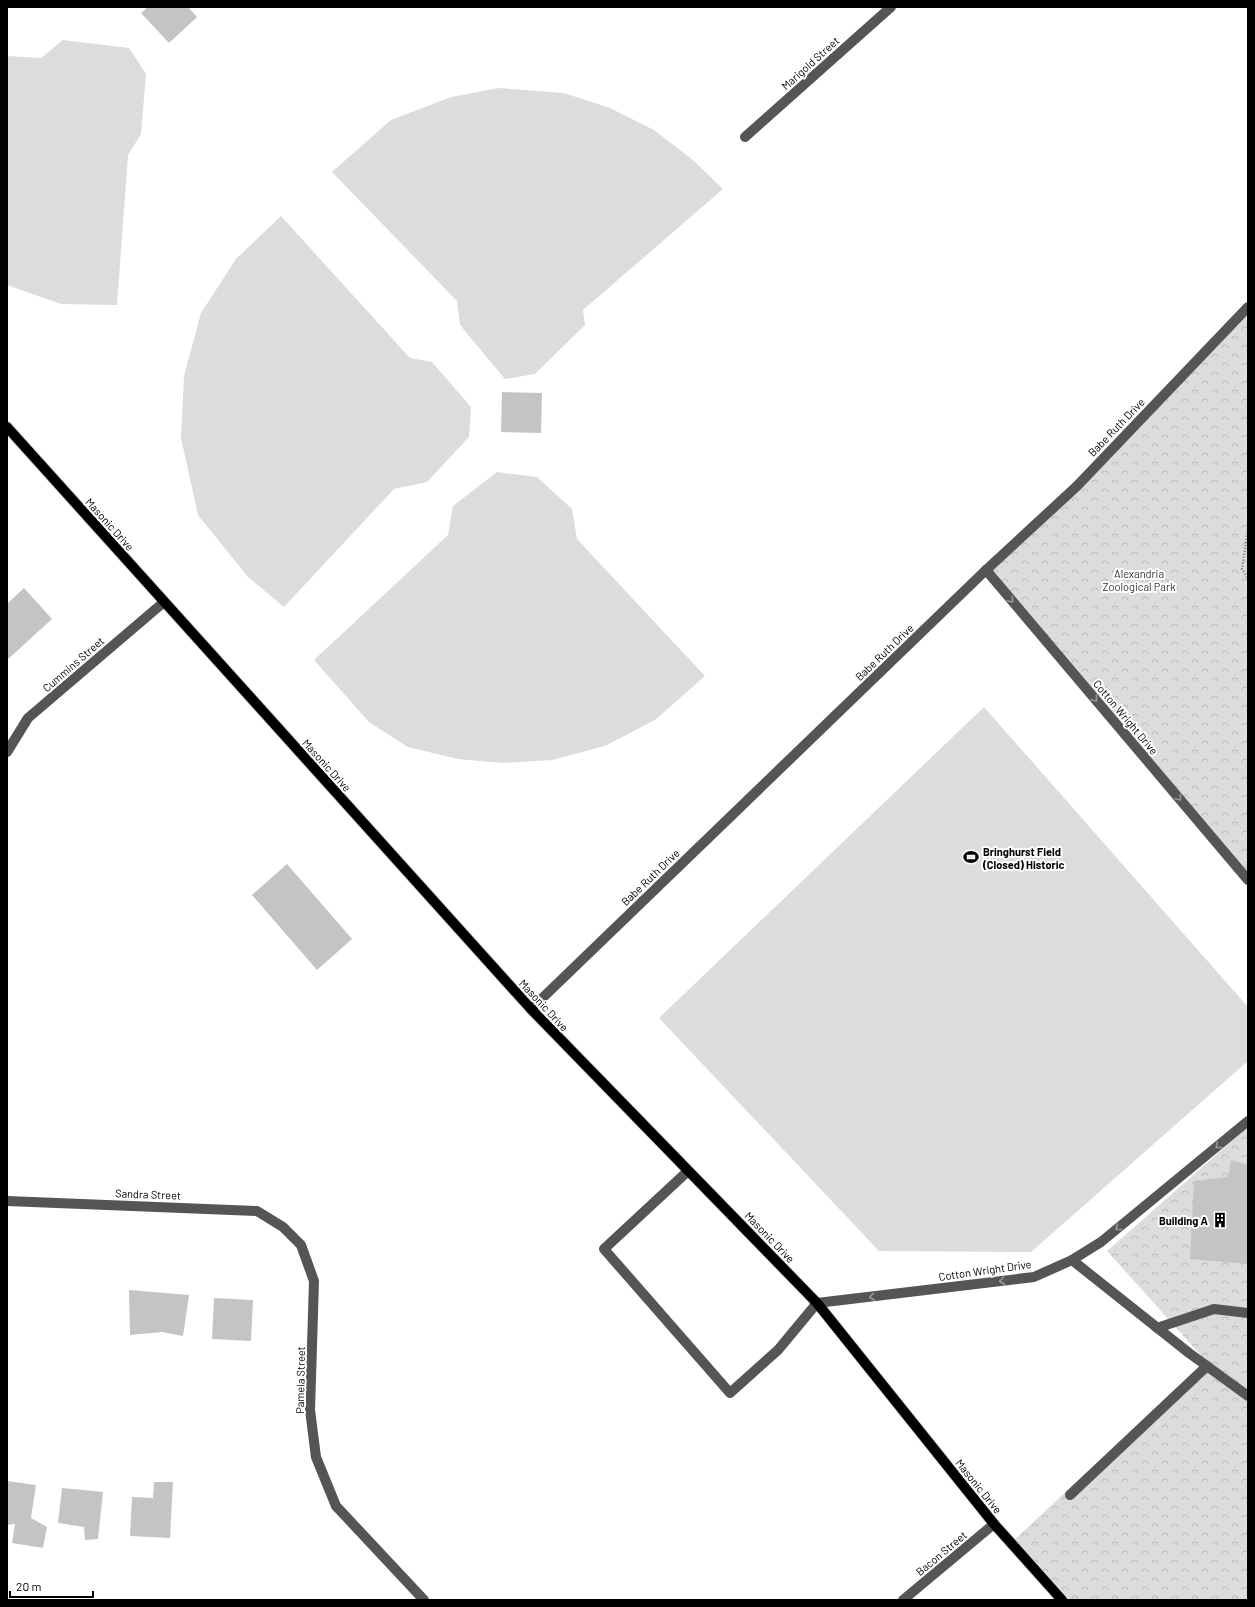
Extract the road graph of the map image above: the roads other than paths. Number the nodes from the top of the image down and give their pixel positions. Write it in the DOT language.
graph roads {
  1 [pos="891,7"];
  2 [pos="745,137"];
  3 [pos="1248,307"];
  4 [pos="7,427"];
  5 [pos="986,570"];
  6 [pos="164,602"];
  7 [pos="7,752"];
  8 [pos="1248,880"];
  9 [pos="531,1009"];
  10 [pos="1248,1121"];
  11 [pos="688,1171"];
  12 [pos="7,1200"];
  13 [pos="283,1227"];
  14 [pos="1072,1260"];
  15 [pos="818,1303"];
  16 [pos="1248,1313"];
  17 [pos="1157,1328"];
  18 [pos="1206,1366"];
  19 [pos="1248,1396"];
  20 [pos="1070,1495"];
  21 [pos="994,1524"];
  22 [pos="424,1600"];
  23 [pos="903,1600"];
  24 [pos="1062,1600"];
  1 -- 2 [label="street, Marigold Street"];
  3 -- 5 [label="street, Babe Ruth Drive"];
  4 -- 6 [label="main road, Masonic Drive"];
  5 -- 8 [label="street, Cotton Wright Drive, one-way"];
  5 -- 9 [label="street, Babe Ruth Drive"];
  6 -- 7 [label="street, Cummins Street"];
  6 -- 9 [label="main road, Masonic Drive"];
  9 -- 11 [label="main road, Masonic Drive"];
  10 -- 14 [label="street, Cotton Wright Drive, one-way"];
  11 -- 15 [label="main road, Masonic Drive"];
  11 -- 15 [label="street"];
  12 -- 13 [label="street, Sandra Street"];
  13 -- 22 [label="street, Pamela Street"];
  14 -- 15 [label="street, Cotton Wright Drive, one-way"];
  14 -- 17 [label="street"];
  15 -- 21 [label="main road, Masonic Drive"];
  16 -- 17 [label="street"];
  17 -- 18 [label="street"];
  18 -- 19 [label="street"];
  18 -- 20 [label="street"];
  21 -- 23 [label="street, Bacon Street"];
  21 -- 24 [label="main road, Masonic Drive"];
}
